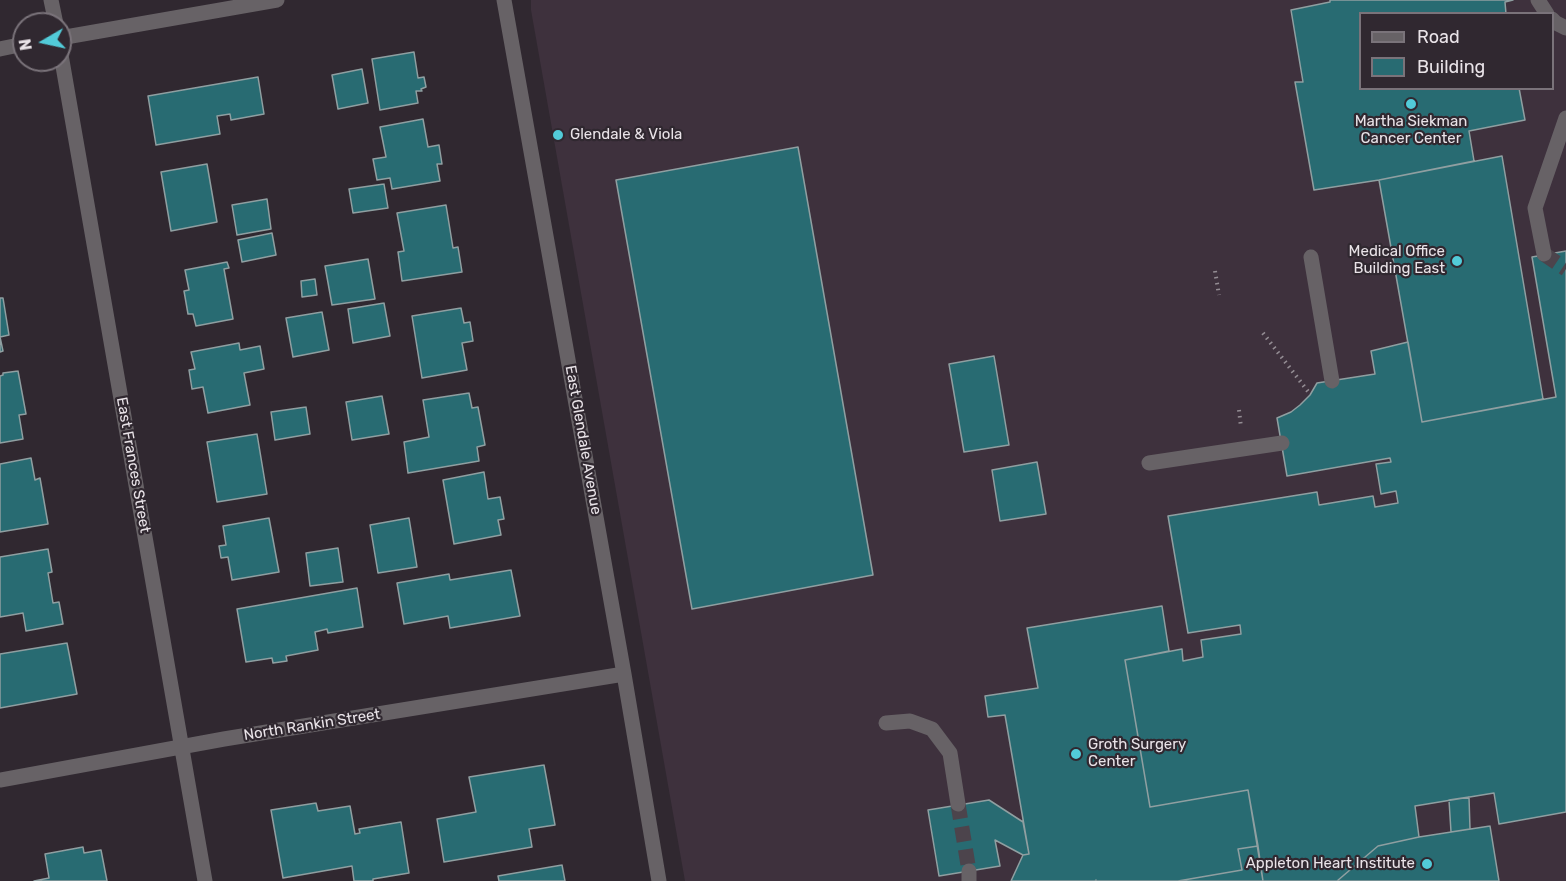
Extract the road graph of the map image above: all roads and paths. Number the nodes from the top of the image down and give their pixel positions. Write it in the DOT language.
graph roads {
  1 [pos="277,0"];
  2 [pos="504,0"];
  3 [pos="72,36"];
  4 [pos="64,72"];
  5 [pos="1566,118"];
  6 [pos="1544,254"];
  7 [pos="1311,257"];
  8 [pos="1215,271"];
  9 [pos="1219,294"];
  10 [pos="1263,333"];
  11 [pos="1332,381"];
  12 [pos="1310,394"];
  13 [pos="1282,443"];
  14 [pos="1149,463"];
  15 [pos="624,674"];
  16 [pos="886,723"];
  17 [pos="182,747"];
  18 [pos="0,780"];
  19 [pos="958,804"];
  20 [pos="205,881"];
  21 [pos="659,881"];
  1 -- 3 [label="street"];
  2 -- 15 [label="street, East Glendale Avenue"];
  4 -- 17 [label="street, East Frances Street"];
  5 -- 6 [label="street"];
  7 -- 11 [label="street"];
  8 -- 9 [label="path"];
  10 -- 12 [label="path"];
  13 -- 14 [label="street"];
  15 -- 17 [label="street, North Rankin Street"];
  15 -- 21 [label="street, East Glendale Avenue"];
  16 -- 19 [label="street"];
  17 -- 18 [label="street, North Rankin Street"];
  17 -- 20 [label="street, East Frances Street"];
}
